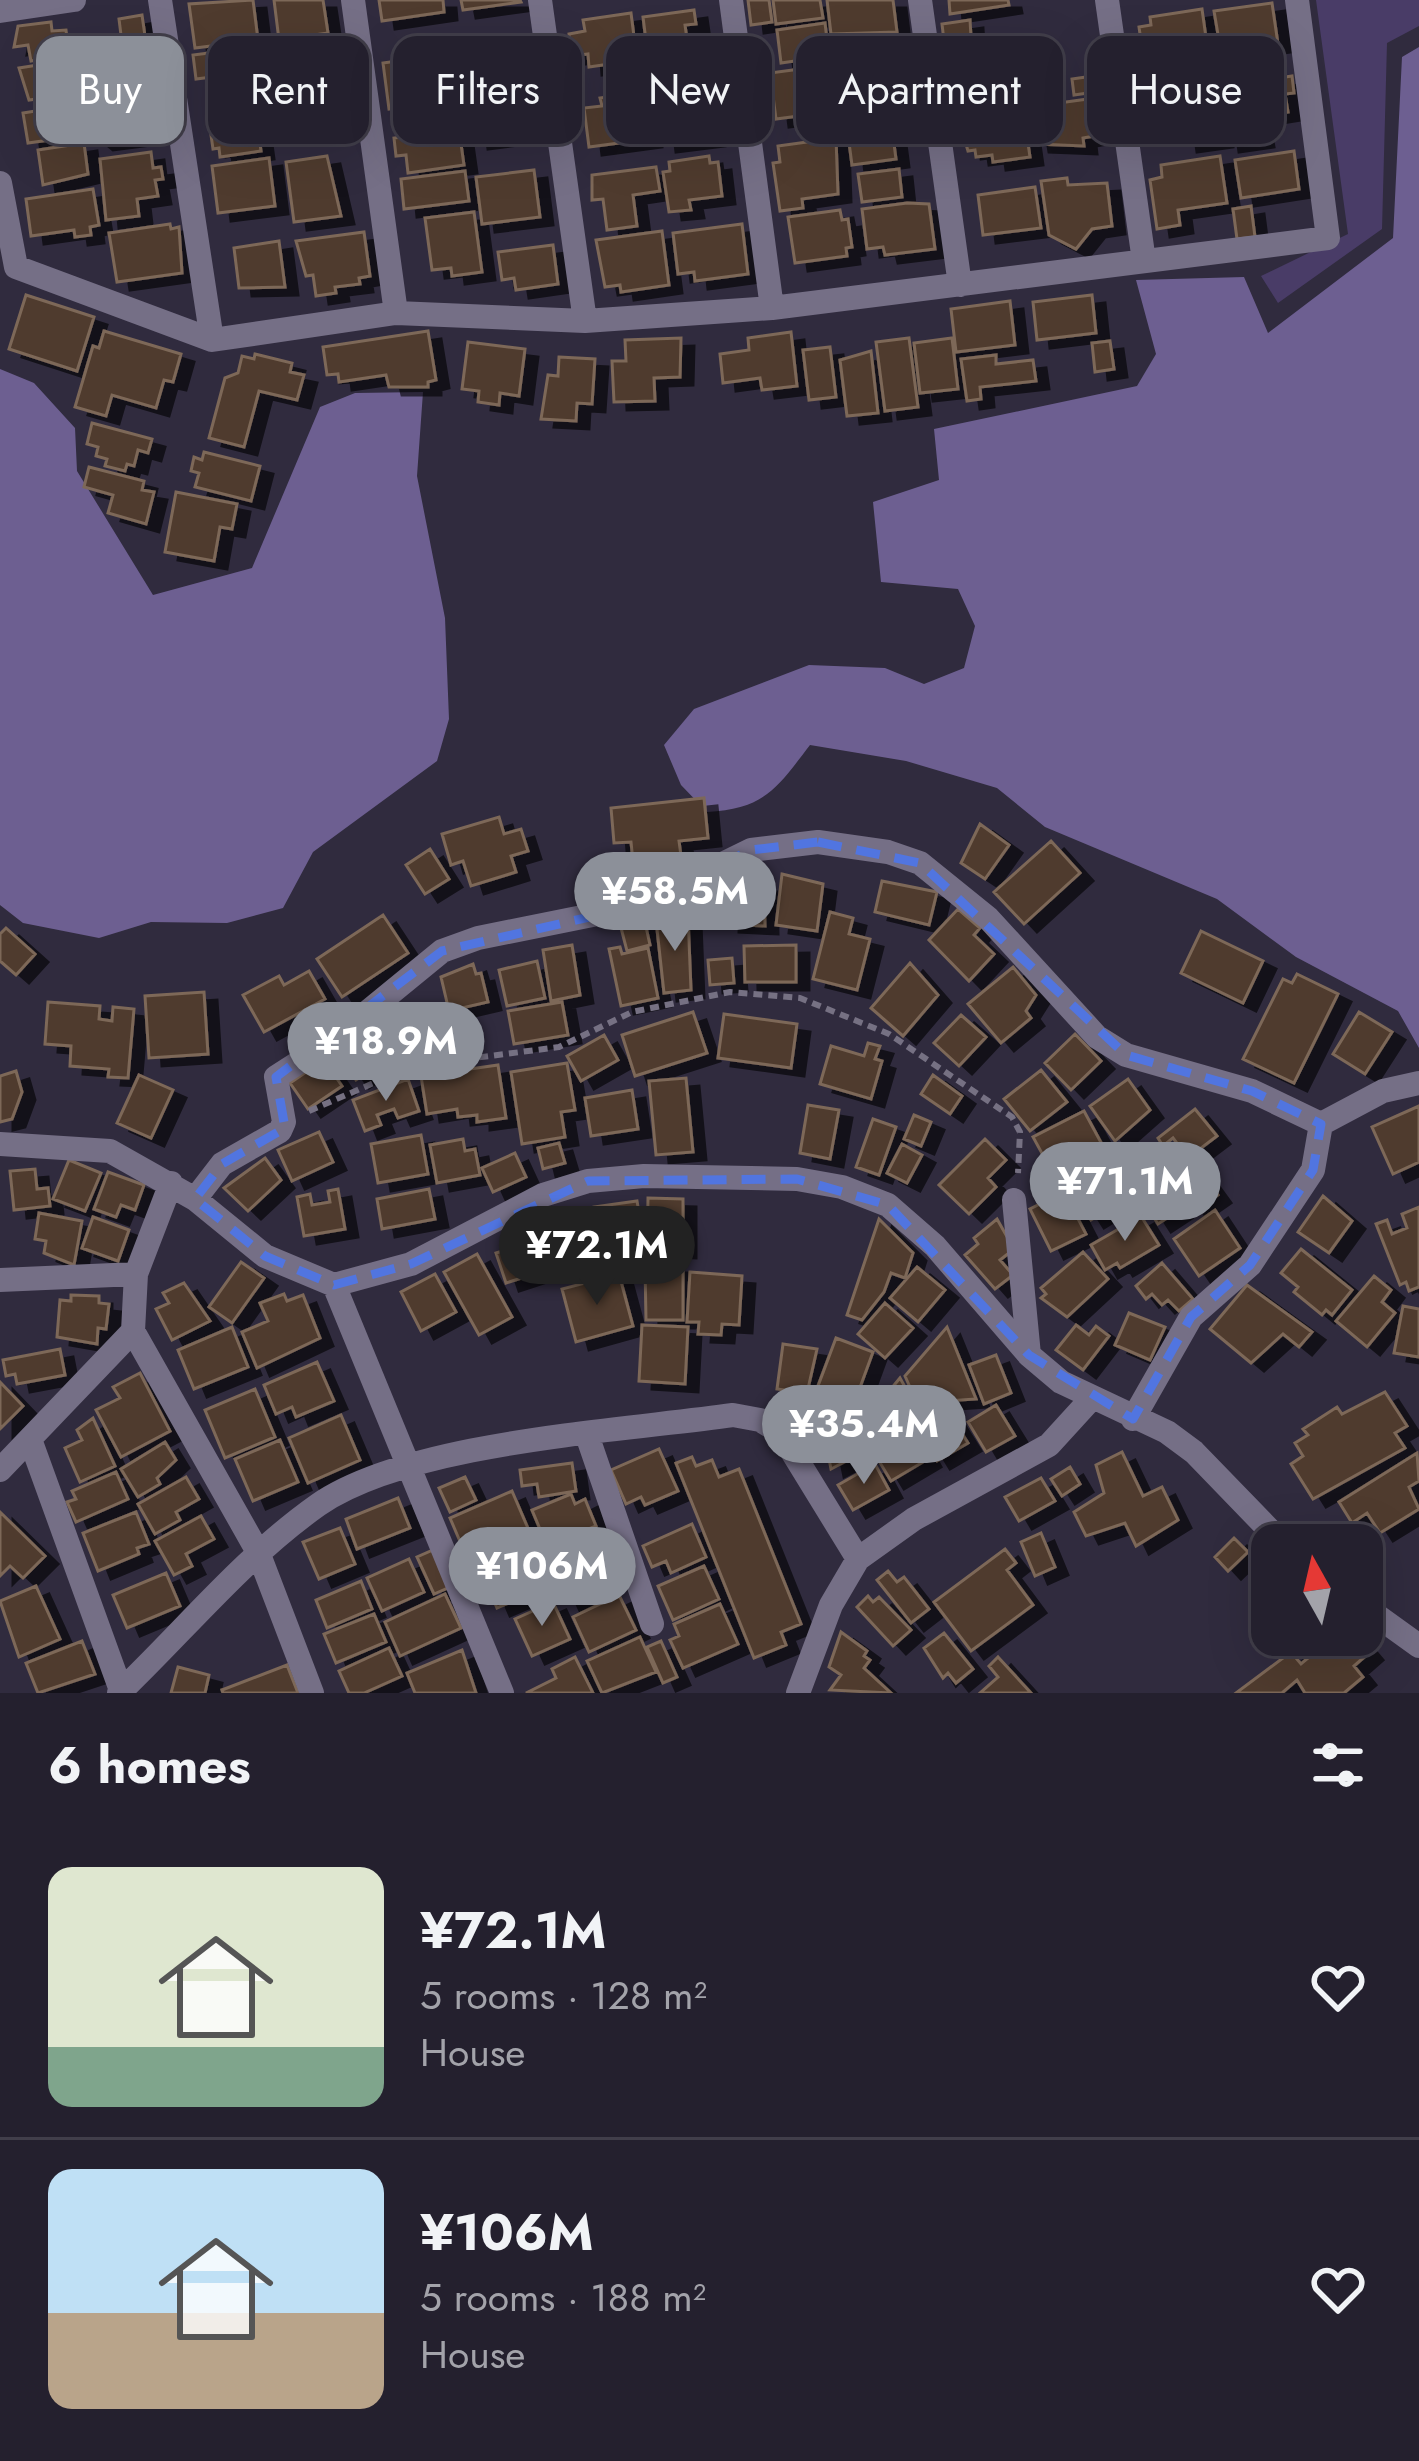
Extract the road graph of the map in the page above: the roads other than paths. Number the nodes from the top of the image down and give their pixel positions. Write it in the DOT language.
graph roads {
  1 [pos="74,0"];
  2 [pos="160,0"];
  3 [pos="352,0"];
  4 [pos="540,0"];
  5 [pos="731,0"];
  6 [pos="920,0"];
  7 [pos="1107,0"];
  8 [pos="1298,0"];
  9 [pos="0,11"];
  10 [pos="1,193"];
  11 [pos="1144,261"];
  12 [pos="960,285"];
  13 [pos="772,308"];
  14 [pos="396,313"];
  15 [pos="585,321"];
  16 [pos="212,340"];
  17 [pos="1419,1083"];
  18 [pos="1321,1124"];
  19 [pos="0,1144"];
  20 [pos="171,1183"];
  21 [pos="195,1199"];
  22 [pos="1014,1200"];
  23 [pos="136,1274"];
  24 [pos="0,1280"];
  25 [pos="334,1285"];
  26 [pos="133,1331"];
  27 [pos="1029,1355"];
  28 [pos="1091,1399"];
  29 [pos="1133,1420"];
  30 [pos="586,1436"];
  31 [pos="31,1442"];
  32 [pos="410,1462"];
  33 [pos="0,1470"];
  34 [pos="1264,1524"];
  35 [pos="258,1552"];
  36 [pos="858,1559"];
  37 [pos="1383,1618"];
  38 [pos="652,1624"];
  39 [pos="1417,1639"];
  40 [pos="121,1692"];
  41 [pos="313,1693"];
  42 [pos="502,1693"];
  43 [pos="798,1693"];
  1 -- 9 [label="street"];
  2 -- 16 [label="street"];
  3 -- 14 [label="street"];
  4 -- 15 [label="street"];
  5 -- 13 [label="street"];
  6 -- 12 [label="street"];
  7 -- 11 [label="street"];
  8 -- 11 [label="street"];
  10 -- 16 [label="street"];
  11 -- 12 [label="street"];
  12 -- 13 [label="street"];
  13 -- 15 [label="street"];
  14 -- 15 [label="street"];
  14 -- 16 [label="street"];
  17 -- 18 [label="street"];
  18 -- 21 [label="street"];
  18 -- 29 [label="street"];
  19 -- 20 [label="street"];
  20 -- 21 [label="street"];
  20 -- 23 [label="street"];
  21 -- 25 [label="street"];
  22 -- 27 [label="street"];
  23 -- 24 [label="street"];
  23 -- 26 [label="street"];
  25 -- 27 [label="street"];
  25 -- 32 [label="street"];
  26 -- 31 [label="street"];
  26 -- 35 [label="street"];
  27 -- 28 [label="street"];
  28 -- 29 [label="street"];
  28 -- 36 [label="street"];
  29 -- 34 [label="street"];
  30 -- 32 [label="street"];
  30 -- 36 [label="street"];
  30 -- 38 [label="street"];
  31 -- 33 [label="street"];
  31 -- 40 [label="street"];
  32 -- 35 [label="street"];
  32 -- 42 [label="street"];
  35 -- 40 [label="street"];
  35 -- 41 [label="street"];
  36 -- 43 [label="street"];
  37 -- 39 [label="street"];
}
